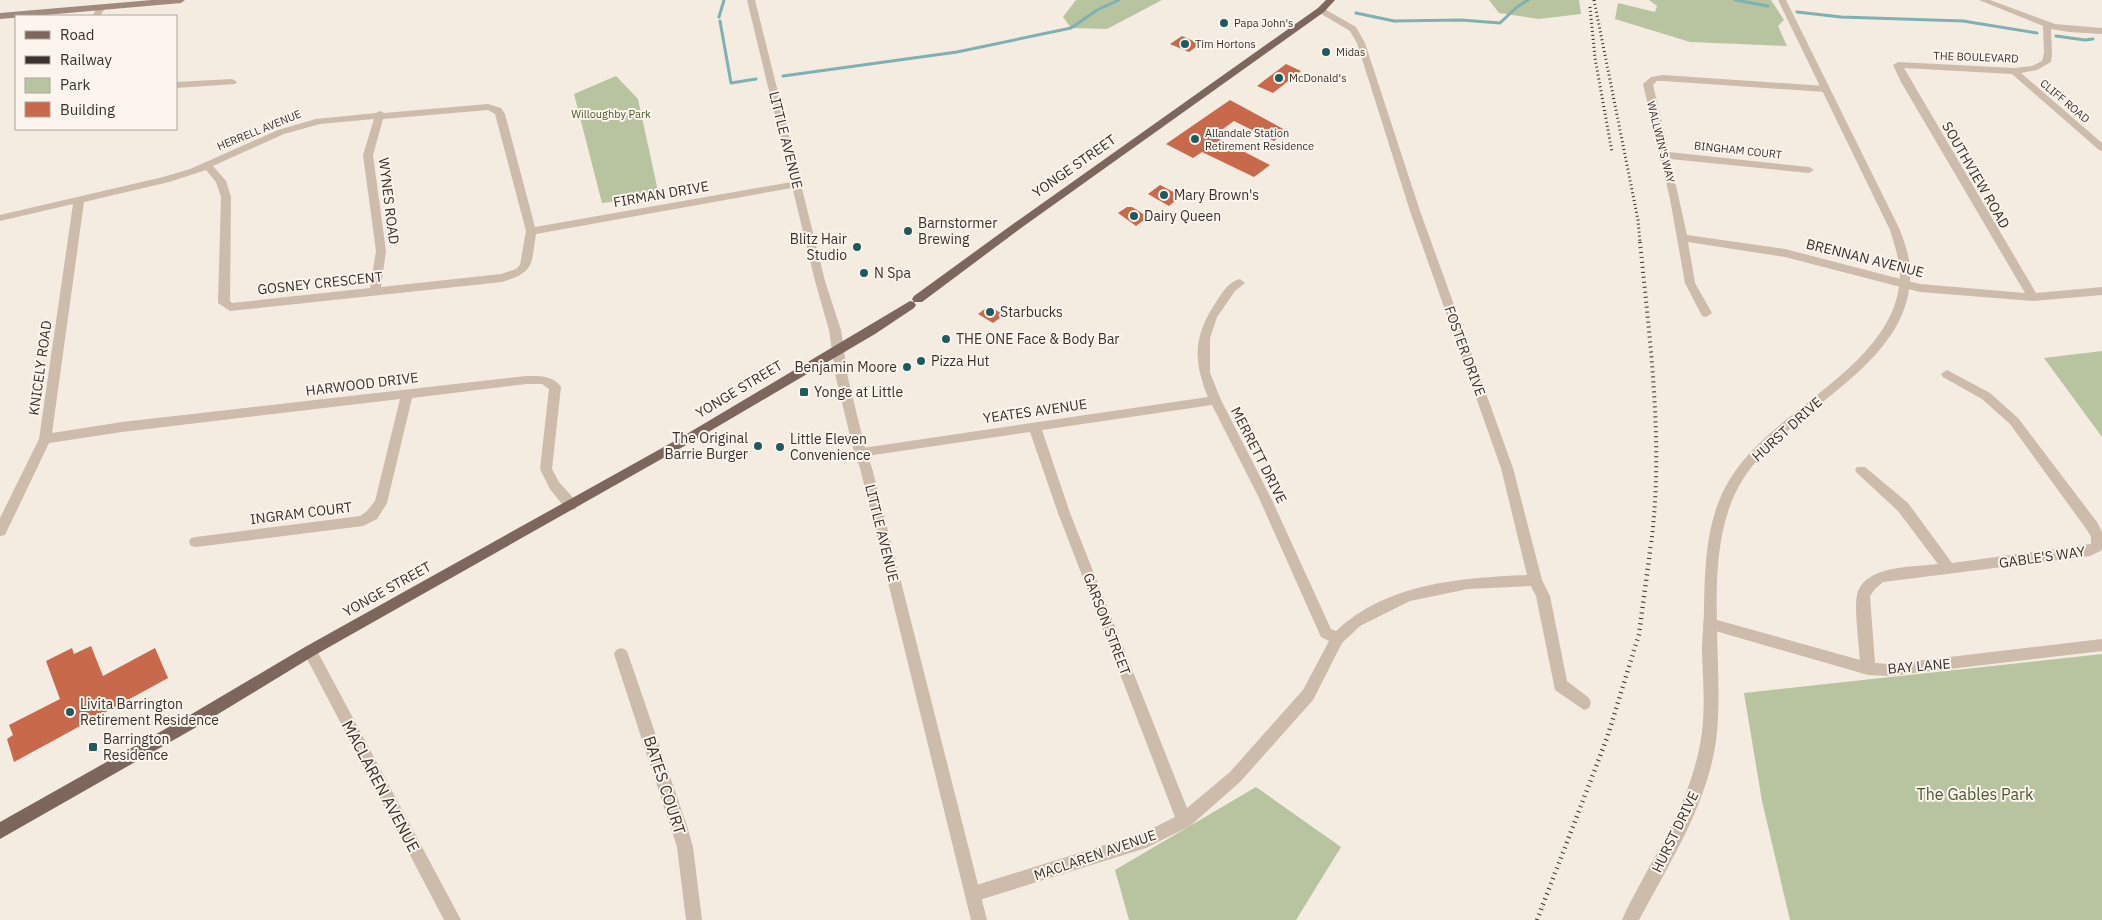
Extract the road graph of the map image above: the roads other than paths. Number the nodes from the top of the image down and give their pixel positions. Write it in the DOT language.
graph roads {
  1 [pos="181,0"];
  2 [pos="751,0"];
  3 [pos="1331,0"];
  4 [pos="1782,0"];
  5 [pos="1984,0"];
  6 [pos="102,7"];
  7 [pos="1321,10"];
  8 [pos="97,15"];
  9 [pos="0,16"];
  10 [pos="2047,26"];
  11 [pos="2102,30"];
  12 [pos="1898,65"];
  13 [pos="2014,71"];
  14 [pos="232,82"];
  15 [pos="178,85"];
  16 [pos="1825,89"];
  17 [pos="380,114"];
  18 [pos="2102,148"];
  19 [pos="1664,155"];
  20 [pos="207,165"];
  21 [pos="1809,170"];
  22 [pos="797,184"];
  23 [pos="79,200"];
  24 [pos="0,218"];
  25 [pos="531,231"];
  26 [pos="1682,238"];
  27 [pos="1240,284"];
  28 [pos="1905,285"];
  29 [pos="2102,291"];
  30 [pos="374,292"];
  31 [pos="2033,297"];
  32 [pos="1706,313"];
  33 [pos="838,351"];
  34 [pos="1947,374"];
  35 [pos="407,394"];
  36 [pos="1215,400"];
  37 [pos="1035,427"];
  38 [pos="45,439"];
  39 [pos="860,452"];
  40 [pos="1861,470"];
  41 [pos="572,505"];
  42 [pos="0,531"];
  43 [pos="196,542"];
  44 [pos="1949,569"];
  45 [pos="1535,580"];
  46 [pos="1710,624"];
  47 [pos="1337,639"];
  48 [pos="2102,644"];
  49 [pos="310,651"];
  50 [pos="621,654"];
  51 [pos="1868,668"];
  52 [pos="1584,704"];
  53 [pos="1184,821"];
  54 [pos="0,831"];
  55 [pos="973,894"];
  56 [pos="453,920"];
  57 [pos="694,920"];
  58 [pos="979,920"];
  59 [pos="1630,920"];
  1 -- 6 [label="main road"];
  2 -- 22 [label="street, LITTLE AVENUE"];
  3 -- 7 [label="main road, YONGE STREET"];
  4 -- 16 [label="street, HURST DRIVE"];
  5 -- 10 [label="street"];
  6 -- 8 [label="street"];
  6 -- 9 [label="main road"];
  7 -- 33 [label="main road, YONGE STREET"];
  7 -- 45 [label="street, FOSTER DRIVE"];
  10 -- 11 [label="street"];
  10 -- 13 [label="street, THE BOULEVARD"];
  12 -- 13 [label="street, THE BOULEVARD"];
  12 -- 31 [label="street, SOUTHVIEW ROAD"];
  13 -- 18 [label="street, CLIFF ROAD"];
  14 -- 15 [label="street"];
  16 -- 19 [label="street, WALLWIN'S WAY"];
  16 -- 28 [label="street, HURST DRIVE"];
  17 -- 20 [label="street, HERRELL AVENUE"];
  17 -- 25 [label="street, HERRELL AVENUE"];
  17 -- 30 [label="street, WYNES ROAD"];
  19 -- 21 [label="street, BINGHAM COURT"];
  19 -- 26 [label="street, WALLWIN'S WAY"];
  20 -- 23 [label="street, HERRELL AVENUE"];
  20 -- 30 [label="street, GOSNEY CRESCENT"];
  22 -- 25 [label="street, FIRMAN DRIVE"];
  22 -- 33 [label="street, LITTLE AVENUE"];
  23 -- 24 [label="street, HERRELL AVENUE"];
  23 -- 38 [label="street, KNICELY ROAD"];
  25 -- 30 [label="street, GOSNEY CRESCENT"];
  26 -- 28 [label="street, BRENNAN AVENUE"];
  26 -- 32 [label="street, WALLWIN'S WAY"];
  27 -- 36 [label="street, MERRETT DRIVE"];
  28 -- 31 [label="street, BRENNAN AVENUE"];
  28 -- 46 [label="street, HURST DRIVE"];
  29 -- 31 [label="street, BRENNAN AVENUE"];
  33 -- 39 [label="street, LITTLE AVENUE"];
  33 -- 41 [label="main road, YONGE STREET"];
  34 -- 44 [label="street, GABLE'S WAY"];
  35 -- 38 [label="street, HARWOOD DRIVE"];
  35 -- 41 [label="street, HARWOOD DRIVE"];
  35 -- 43 [label="street, INGRAM COURT"];
  36 -- 37 [label="street, YEATES AVENUE"];
  36 -- 47 [label="street, MERRETT DRIVE"];
  37 -- 39 [label="street, YEATES AVENUE"];
  37 -- 53 [label="street, GARSON STREET"];
  38 -- 42 [label="street, KNICELY ROAD"];
  39 -- 55 [label="street, LITTLE AVENUE"];
  40 -- 44 [label="street"];
  41 -- 49 [label="main road, YONGE STREET"];
  44 -- 51 [label="street, GABLE'S WAY"];
  45 -- 47 [label="street, MACLAREN AVENUE"];
  45 -- 52 [label="street, FOSTER DRIVE"];
  46 -- 51 [label="street, BAY LANE"];
  46 -- 59 [label="street, HURST DRIVE"];
  47 -- 53 [label="street, MACLAREN AVENUE"];
  48 -- 51 [label="street, BAY LANE"];
  49 -- 54 [label="main road, YONGE STREET"];
  49 -- 56 [label="street, MACLAREN AVENUE"];
  50 -- 57 [label="street, BATES COURT"];
  53 -- 55 [label="street, MACLAREN AVENUE"];
  55 -- 58 [label="street, LITTLE AVENUE"];
}
